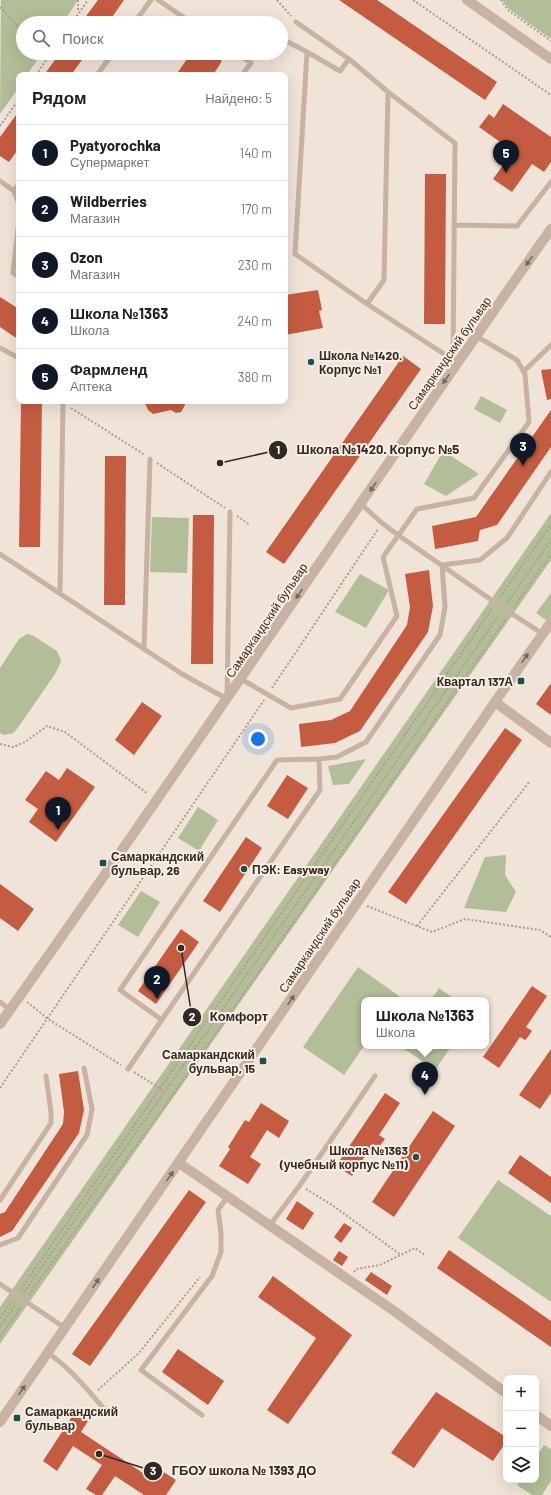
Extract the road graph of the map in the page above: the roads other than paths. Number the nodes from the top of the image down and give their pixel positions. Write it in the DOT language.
graph roads {
  1 [pos="151,0"];
  2 [pos="158,0"];
  3 [pos="467,0"];
  4 [pos="139,16"];
  5 [pos="182,16"];
  6 [pos="296,22"];
  7 [pos="288,42"];
  8 [pos="307,52"];
  9 [pos="349,59"];
  10 [pos="551,59"];
  11 [pos="108,60"];
  12 [pos="247,60"];
  13 [pos="99,72"];
  14 [pos="244,72"];
  15 [pos="388,92"];
  16 [pos="0,181"];
  17 [pos="551,182"];
  18 [pos="16,188"];
  19 [pos="14,191"];
  20 [pos="16,196"];
  21 [pos="454,225"];
  22 [pos="551,229"];
  23 [pos="16,246"];
  24 [pos="16,275"];
  25 [pos="367,304"];
  26 [pos="476,336"];
  27 [pos="551,345"];
  28 [pos="0,348"];
  29 [pos="16,356"];
  30 [pos="456,361"];
  31 [pos="524,371"];
  32 [pos="63,404"];
  33 [pos="150,459"];
  34 [pos="551,472"];
  35 [pos="361,504"];
  36 [pos="230,512"];
  37 [pos="398,535"];
  38 [pos="0,554"];
  39 [pos="442,565"];
  40 [pos="60,593"];
  41 [pos="551,622"];
  42 [pos="543,634"];
  43 [pos="144,648"];
  44 [pos="241,679"];
  45 [pos="227,699"];
  46 [pos="495,702"];
  47 [pos="551,743"];
  48 [pos="319,759"];
  49 [pos="0,1002"];
  50 [pos="10,1010"];
  51 [pos="162,1020"];
  52 [pos="0,1024"];
  53 [pos="84,1068"];
  54 [pos="128,1069"];
  55 [pos="46,1076"];
  56 [pos="375,1076"];
  57 [pos="179,1163"];
  58 [pos="228,1196"];
  59 [pos="0,1200"];
  60 [pos="270,1225"];
  61 [pos="0,1246"];
  62 [pos="0,1284"];
  63 [pos="65,1328"];
  64 [pos="48,1353"];
  65 [pos="503,1391"];
  66 [pos="105,1410"];
  67 [pos="202,1415"];
  68 [pos="539,1417"];
  69 [pos="0,1422"];
  70 [pos="551,1426"];
  1 -- 4 [label="lane"];
  2 -- 5 [label="lane"];
  3 -- 10 [label="street"];
  6 -- 9 [label="lane"];
  7 -- 8 [label="lane"];
  8 -- 9 [label="lane"];
  8 -- 25 [label="lane"];
  9 -- 15 [label="lane"];
  11 -- 13 [label="lane"];
  12 -- 14 [label="lane"];
  15 -- 21 [label="lane"];
  15 -- 25 [label="lane"];
  16 -- 19 [label="lane"];
  17 -- 21 [label="lane"];
  18 -- 19 [label="lane"];
  19 -- 20 [label="lane"];
  21 -- 30 [label="lane"];
  22 -- 26 [label="street, Самаркандский бульвар, one-way"];
  23 -- 24 [label="lane"];
  25 -- 30 [label="lane"];
  26 -- 30 [label="street, Самаркандский бульвар"];
  26 -- 31 [label="lane"];
  27 -- 31 [label="lane"];
  28 -- 29 [label="lane"];
  30 -- 35 [label="street, Самаркандский бульвар, one-way"];
  31 -- 37 [label="lane"];
  32 -- 40 [label="lane"];
  33 -- 43 [label="lane"];
  34 -- 39 [label="lane"];
  35 -- 37 [label="lane"];
  35 -- 44 [label="street, Самаркандский бульвар, one-way"];
  36 -- 45 [label="lane"];
  37 -- 39 [label="lane"];
  37 -- 44 [label="lane"];
  38 -- 40 [label="lane"];
  39 -- 42 [label="lane"];
  39 -- 48 [label="lane"];
  40 -- 43 [label="lane"];
  41 -- 42 [label="street, Самаркандский бульвар"];
  46 -- 42 [label="street, Самаркандский бульвар, one-way"];
  43 -- 45 [label="lane"];
  44 -- 45 [label="street, Самаркандский бульвар"];
  45 -- 50 [label="street, Самаркандский бульвар"];
  46 -- 47 [label="street"];
  57 -- 46 [label="street, Самаркандский бульвар, one-way"];
  48 -- 51 [label="lane"];
  48 -- 51 [label="lane"];
  49 -- 50 [label="lane"];
  50 -- 52 [label="street, Самаркандский бульвар"];
  51 -- 54 [label="lane"];
  53 -- 61 [label="lane"];
  55 -- 59 [label="lane"];
  56 -- 60 [label="lane"];
  57 -- 58 [label="street"];
  63 -- 57 [label="street, Самаркандский бульвар, one-way"];
  58 -- 60 [label="street"];
  58 -- 67 [label="lane"];
  60 -- 65 [label="street"];
  62 -- 63 [label="lane"];
  63 -- 64 [label="street, Самаркандский бульвар"];
  64 -- 66 [label="lane"];
  69 -- 64 [label="street, Самаркандский бульвар, one-way"];
  68 -- 70 [label="street"];
}
